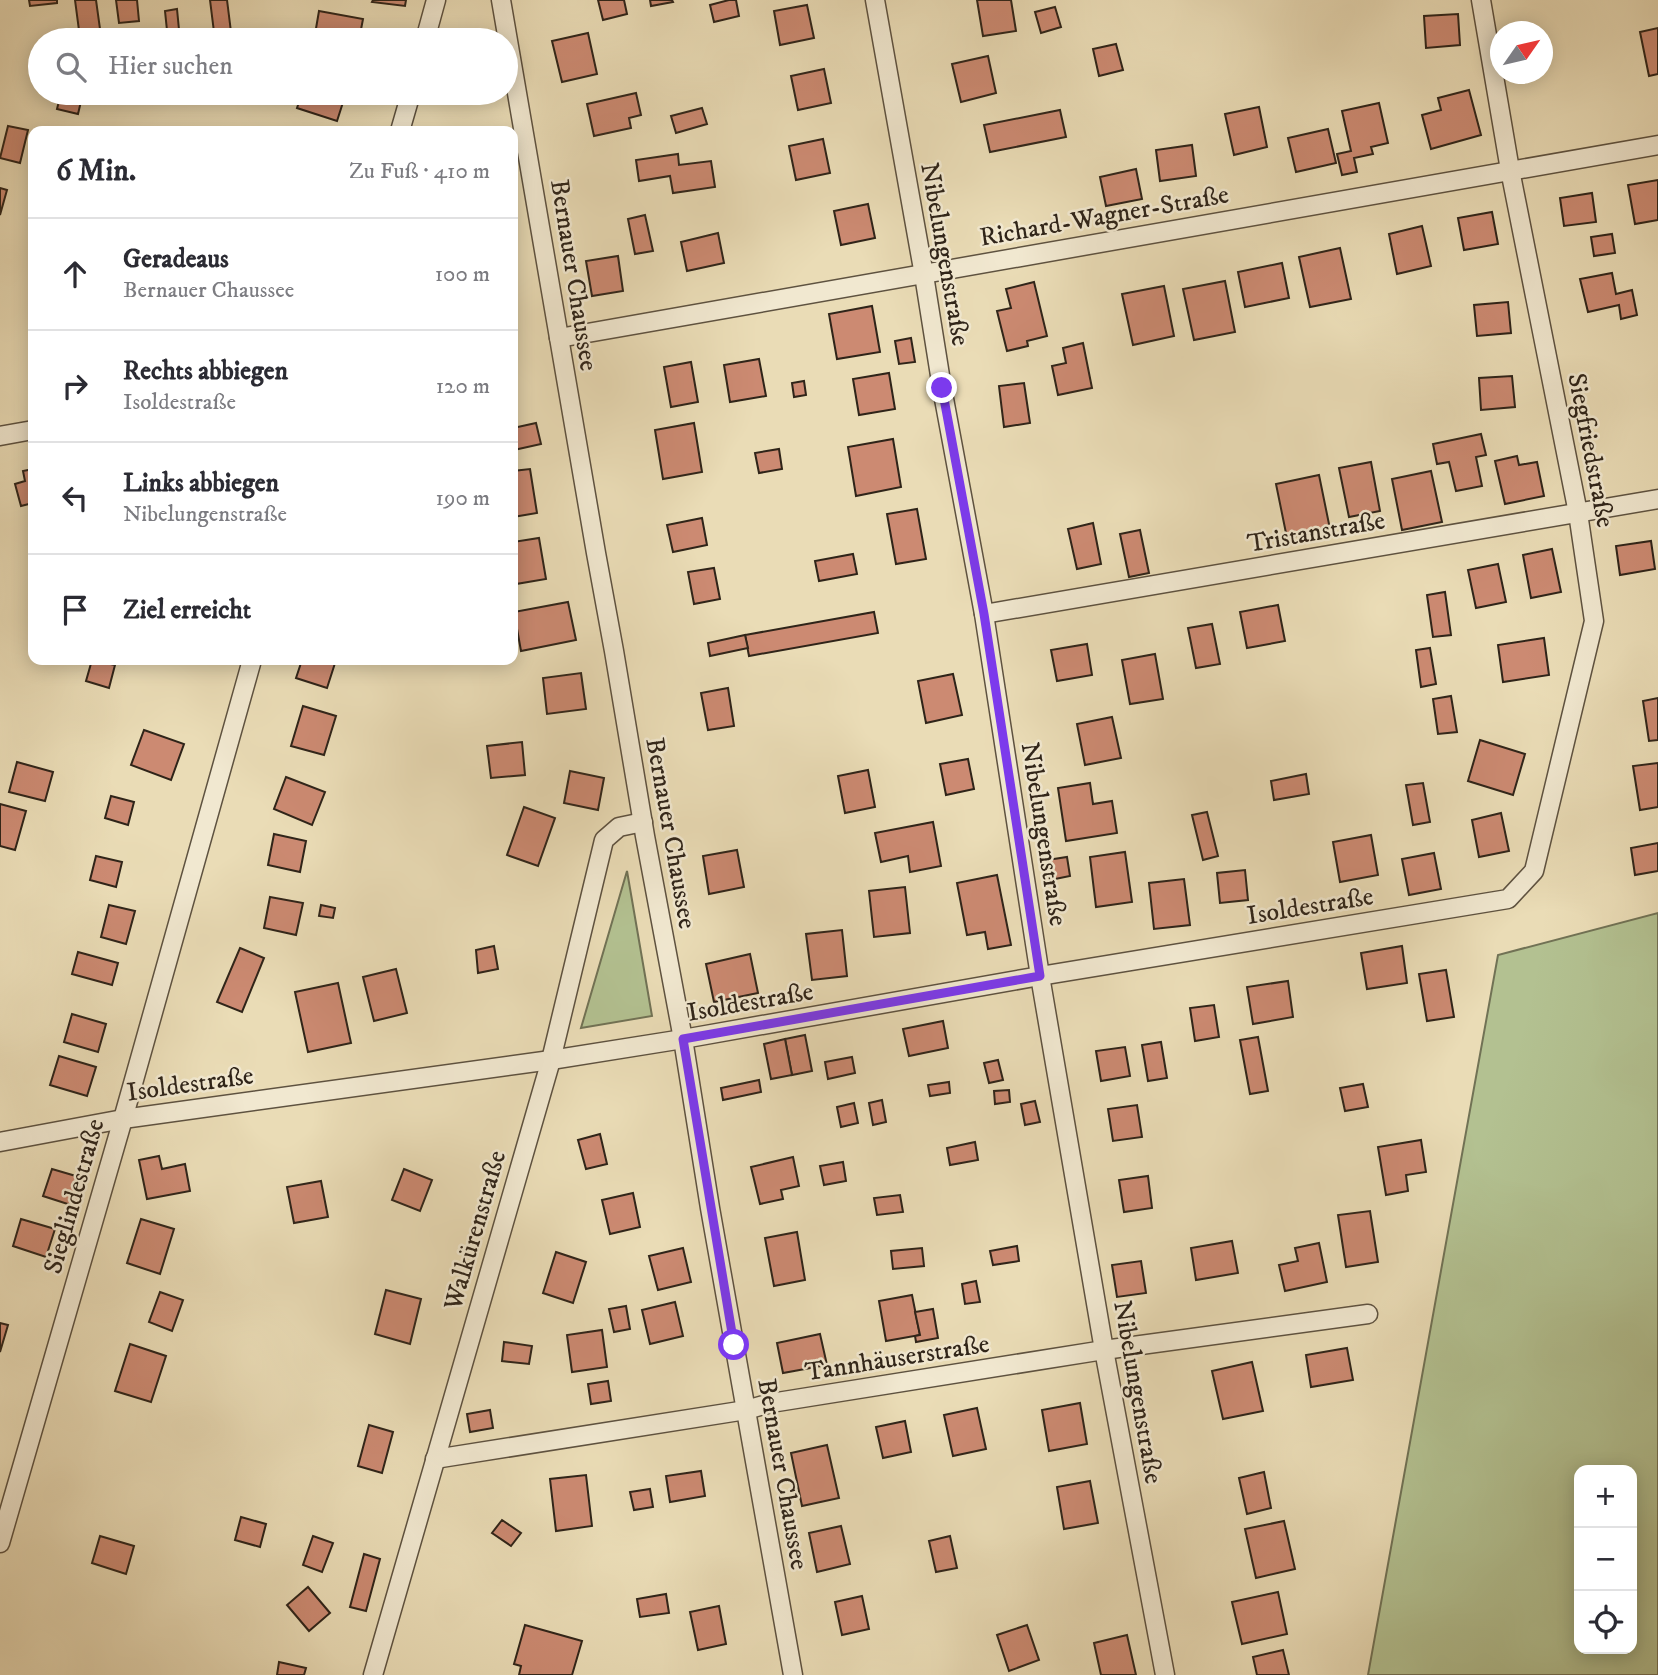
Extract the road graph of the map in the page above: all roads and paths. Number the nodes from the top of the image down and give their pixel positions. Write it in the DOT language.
graph roads {
  1 [pos="436,0"];
  2 [pos="501,0"];
  3 [pos="874,0"];
  4 [pos="1481,0"];
  5 [pos="428,28"];
  6 [pos="506,28"];
  7 [pos="518,99"];
  8 [pos="408,105"];
  9 [pos="401,126"];
  10 [pos="1658,145"];
  11 [pos="1510,170"];
  12 [pos="924,275"];
  13 [pos="559,338"];
  14 [pos="28,431"];
  15 [pos="0,436"];
  16 [pos="1658,499"];
  17 [pos="1578,513"];
  18 [pos="984,614"];
  19 [pos="251,665"];
  20 [pos="643,822"];
  21 [pos="1508,899"];
  22 [pos="1040,976"];
  23 [pos="683,1039"];
  24 [pos="551,1060"];
  25 [pos="123,1119"];
  26 [pos="0,1142"];
  27 [pos="1367,1314"];
  28 [pos="1104,1350"];
  29 [pos="746,1410"];
  30 [pos="435,1460"];
  31 [pos="0,1543"];
  32 [pos="373,1675"];
  33 [pos="793,1675"];
  34 [pos="1165,1675"];
  1 -- 5 [label="street"];
  2 -- 6 [label="street, Bernauer Chaussee"];
  3 -- 12 [label="street, Nibelungenstraße"];
  4 -- 11 [label="street, Siegfriedstraße"];
  7 -- 13 [label="street, Bernauer Chaussee"];
  8 -- 9 [label="street"];
  10 -- 11 [label="street, Richard-Wagner-Straße"];
  11 -- 12 [label="street, Richard-Wagner-Straße"];
  11 -- 17 [label="street, Siegfriedstraße"];
  12 -- 13 [label="street, Richard-Wagner-Straße"];
  12 -- 18 [label="street, Nibelungenstraße"];
  13 -- 20 [label="street, Bernauer Chaussee"];
  14 -- 15 [label="street"];
  16 -- 17 [label="street, Tristanstraße"];
  17 -- 18 [label="street, Tristanstraße"];
  17 -- 21 [label="street, Siegfriedstraße"];
  18 -- 22 [label="street, Nibelungenstraße"];
  19 -- 25 [label="street, Sieglindestraße"];
  20 -- 23 [label="street, Bernauer Chaussee"];
  20 -- 24 [label="street, Walkürenstraße"];
  21 -- 22 [label="street, Isoldestraße"];
  22 -- 23 [label="street, Isoldestraße"];
  22 -- 28 [label="street, Nibelungenstraße"];
  23 -- 24 [label="street, Isoldestraße"];
  23 -- 29 [label="street, Bernauer Chaussee"];
  24 -- 25 [label="street, Isoldestraße"];
  24 -- 30 [label="street, Walkürenstraße"];
  25 -- 26 [label="street, Isoldestraße"];
  25 -- 31 [label="street, Sieglindestraße"];
  27 -- 28 [label="street, Tannhäuserstraße"];
  28 -- 29 [label="street, Tannhäuserstraße"];
  28 -- 34 [label="street, Nibelungenstraße"];
  29 -- 30 [label="street, Tannhäuserstraße"];
  29 -- 33 [label="street, Bernauer Chaussee"];
  30 -- 32 [label="street, Walkürenstraße"];
}
